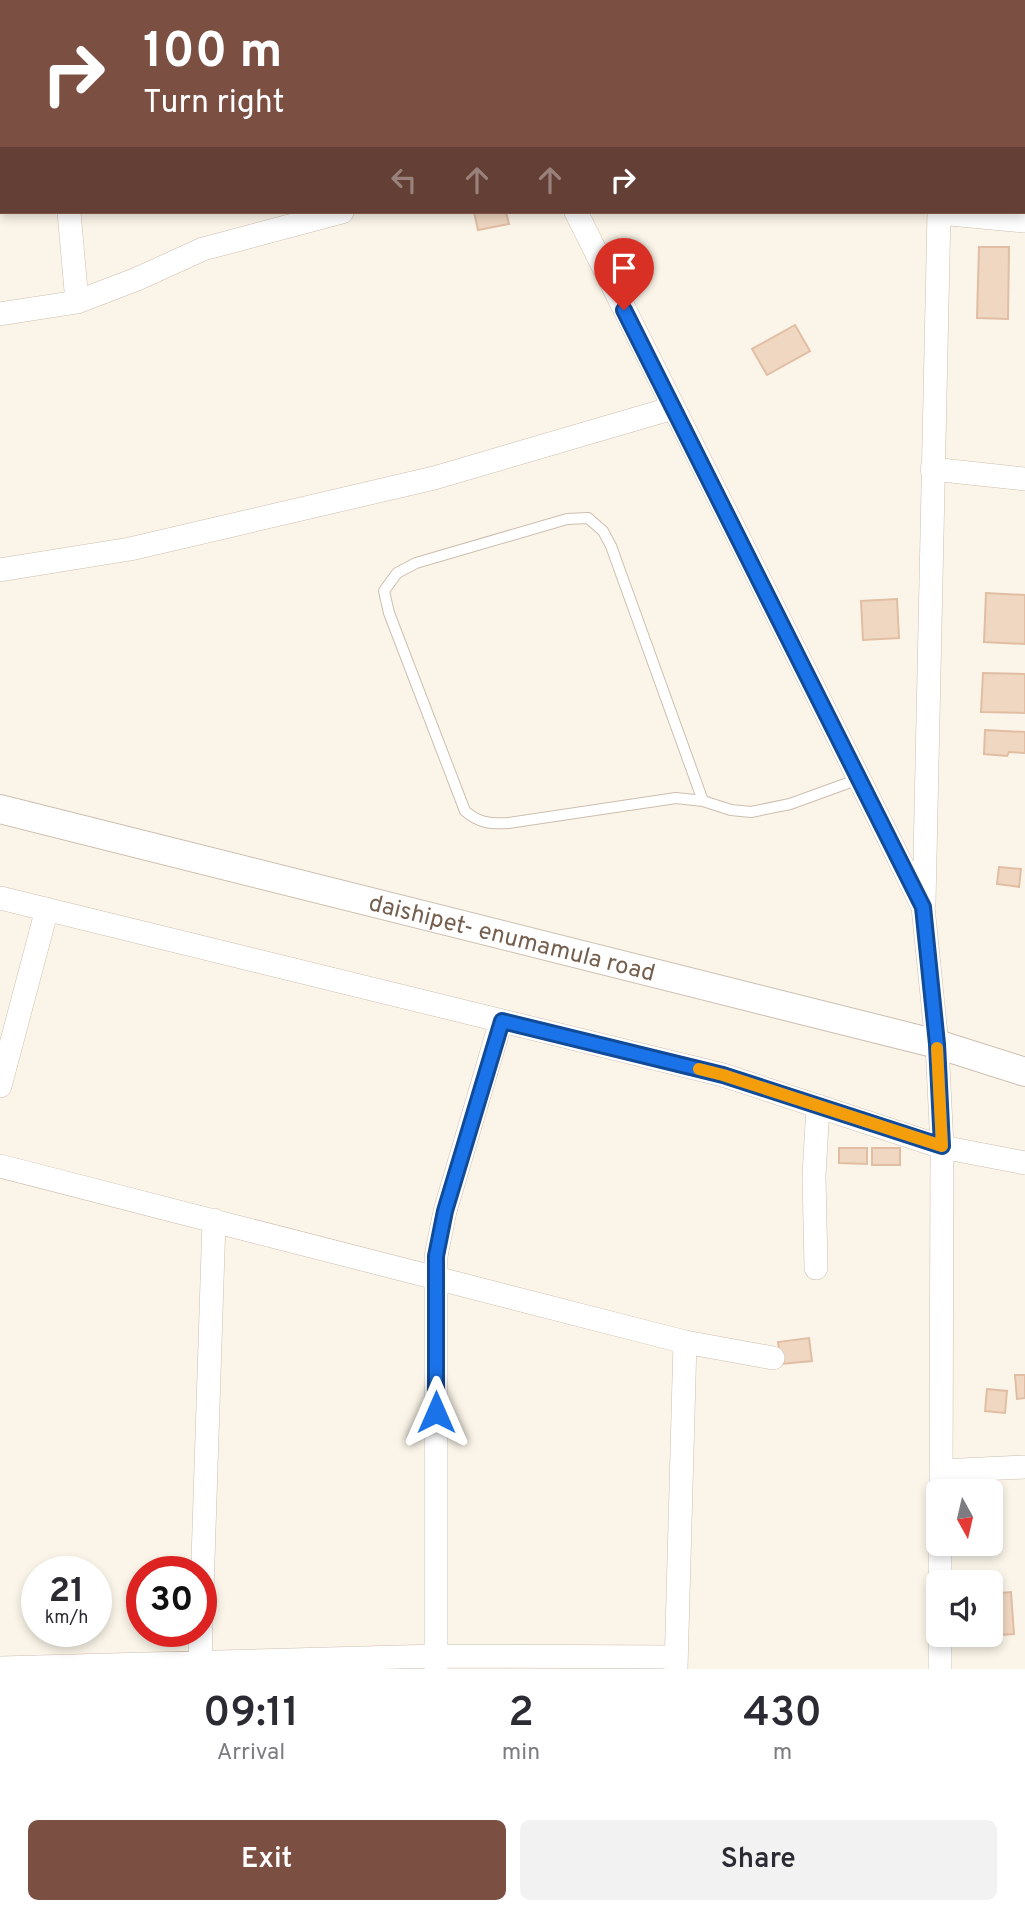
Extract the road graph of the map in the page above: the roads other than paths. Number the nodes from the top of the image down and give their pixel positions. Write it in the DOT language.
graph roads {
  1 [pos="69,214"];
  2 [pos="328,214"];
  3 [pos="577,214"];
  4 [pos="939,214"];
  5 [pos="950,214"];
  6 [pos="1025,221"];
  7 [pos="77,302"];
  8 [pos="0,314"];
  9 [pos="673,408"];
  10 [pos="932,469"];
  11 [pos="1025,479"];
  12 [pos="0,570"];
  13 [pos="859,779"];
  14 [pos="703,801"];
  15 [pos="0,809"];
  16 [pos="0,898"];
  17 [pos="923,907"];
  18 [pos="47,909"];
  19 [pos="502,1021"];
  20 [pos="937,1044"];
  21 [pos="1025,1072"];
  22 [pos="0,1086"];
  23 [pos="818,1106"];
  24 [pos="942,1146"];
  25 [pos="1025,1163"];
  26 [pos="0,1166"];
  27 [pos="214,1220"];
  28 [pos="816,1268"];
  29 [pos="436,1278"];
  30 [pos="685,1342"];
  31 [pos="772,1358"];
  32 [pos="1025,1467"];
  33 [pos="941,1479"];
  34 [pos="953,1479"];
  35 [pos="203,1556"];
  36 [pos="200,1647"];
  37 [pos="940,1647"];
  38 [pos="200,1662"];
  39 [pos="436,1662"];
  40 [pos="676,1663"];
  41 [pos="0,1668"];
  42 [pos="940,1669"];
  1 -- 7 [label="street"];
  2 -- 7 [label="street"];
  3 -- 9 [label="street"];
  4 -- 10 [label="street"];
  5 -- 6 [label="street"];
  7 -- 8 [label="street"];
  9 -- 12 [label="street"];
  9 -- 13 [label="street"];
  10 -- 11 [label="street"];
  10 -- 17 [label="street"];
  13 -- 14 [label="lane"];
  13 -- 17 [label="street"];
  14 -- 14 [label="lane"];
  15 -- 20 [label="street, daishipet- enumamula road"];
  16 -- 18 [label="street"];
  17 -- 20 [label="street"];
  18 -- 19 [label="street"];
  18 -- 22 [label="street"];
  19 -- 23 [label="street"];
  19 -- 29 [label="street"];
  20 -- 21 [label="street, daishipet- enumamula road"];
  20 -- 24 [label="street"];
  23 -- 24 [label="street"];
  23 -- 28 [label="street"];
  24 -- 25 [label="street"];
  24 -- 33 [label="street"];
  26 -- 27 [label="street"];
  27 -- 29 [label="street"];
  27 -- 35 [label="street"];
  29 -- 30 [label="street"];
  29 -- 39 [label="street"];
  30 -- 31 [label="street"];
  30 -- 40 [label="street"];
  32 -- 34 [label="street"];
  36 -- 38 [label="street"];
  37 -- 42 [label="street"];
  38 -- 39 [label="street"];
  38 -- 41 [label="street"];
  39 -- 40 [label="street"];
}
